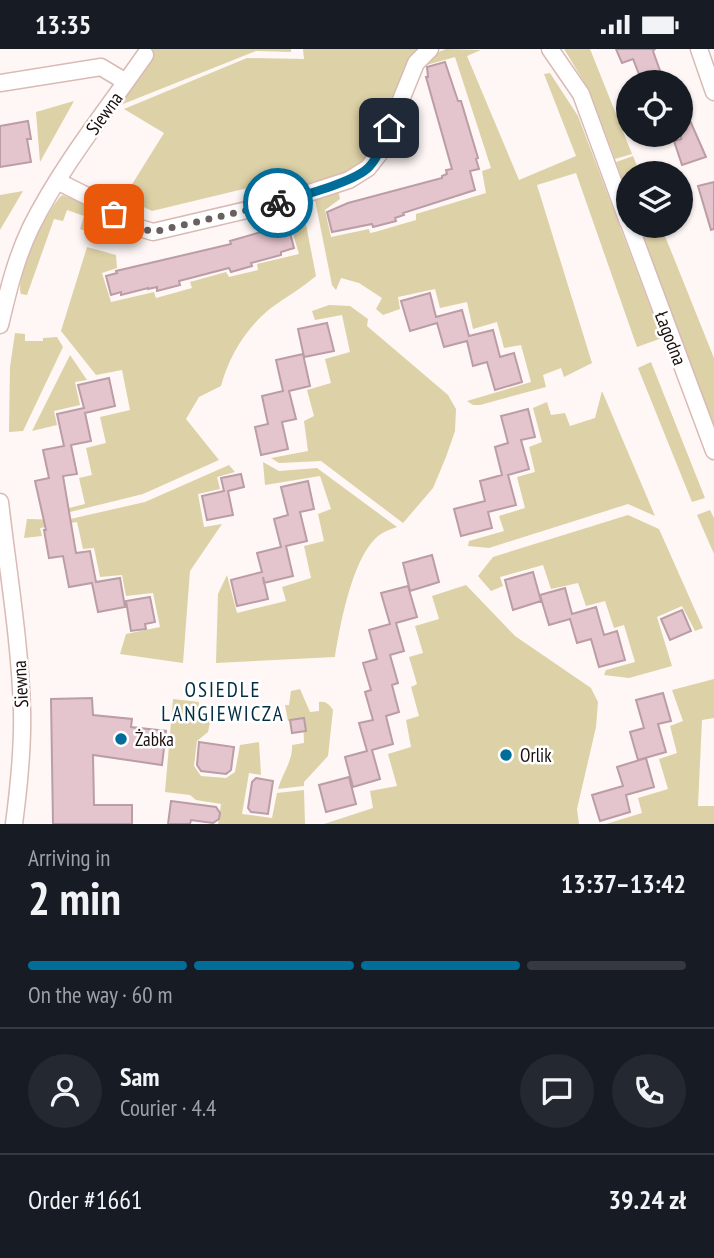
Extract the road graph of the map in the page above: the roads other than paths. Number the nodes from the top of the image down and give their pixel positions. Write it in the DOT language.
graph roads {
  1 [pos="430,49"];
  2 [pos="550,49"];
  3 [pos="699,49"];
  4 [pos="145,55"];
  5 [pos="126,82"];
  6 [pos="0,83"];
  7 [pos="714,92"];
  8 [pos="57,181"];
  9 [pos="616,189"];
  10 [pos="634,238"];
  11 [pos="0,325"];
  12 [pos="714,451"];
  13 [pos="0,502"];
  14 [pos="14,824"];
  1 -- 8 [label="street"];
  2 -- 9 [label="street, Łagodna"];
  3 -- 7 [label="street"];
  4 -- 5 [label="street, Siewna"];
  5 -- 6 [label="street"];
  5 -- 8 [label="street, Siewna"];
  8 -- 11 [label="street, Siewna"];
  10 -- 12 [label="street, Łagodna"];
  13 -- 14 [label="street, Siewna"];
}
